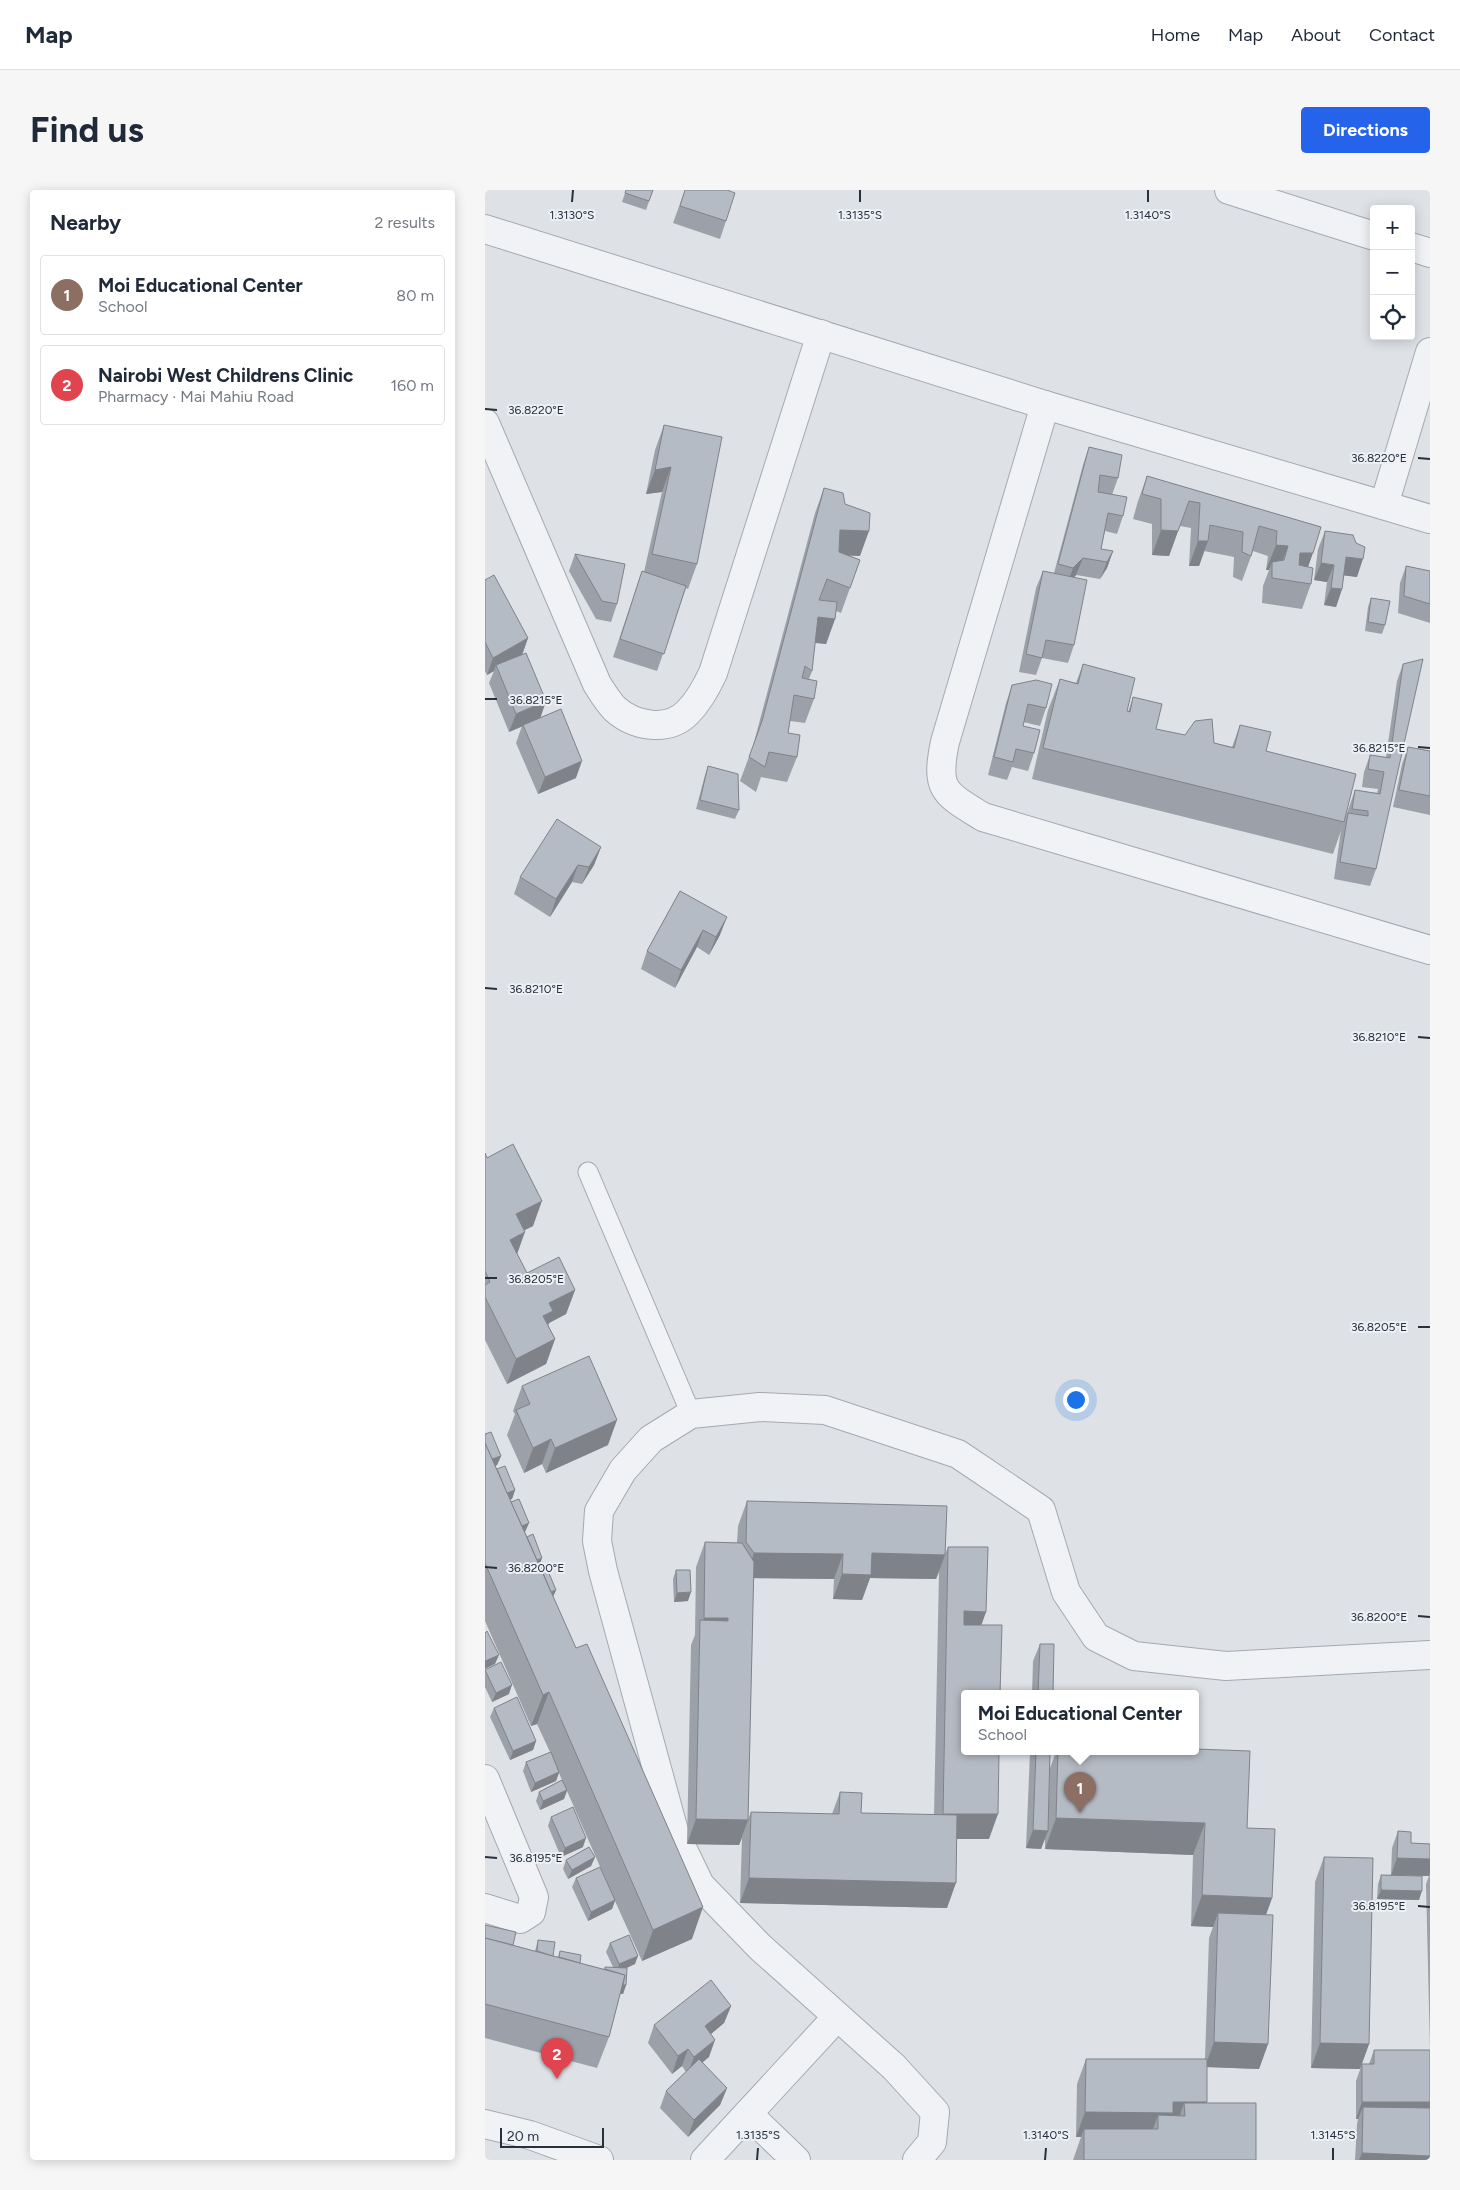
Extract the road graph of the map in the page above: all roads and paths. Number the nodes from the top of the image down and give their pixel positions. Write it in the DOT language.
graph roads {
  1 [pos="1229,190"];
  2 [pos="485,229"];
  3 [pos="1370,235"];
  4 [pos="1415,249"];
  5 [pos="1430,253"];
  6 [pos="821,334"];
  7 [pos="1430,352"];
  8 [pos="1045,405"];
  9 [pos="485,423"];
  10 [pos="1384,505"];
  11 [pos="1430,519"];
  12 [pos="1430,950"];
  13 [pos="588,1172"];
  14 [pos="691,1414"];
  15 [pos="1430,1656"];
  16 [pos="485,1779"];
  17 [pos="485,1908"];
  18 [pos="837,2017"];
  19 [pos="748,2114"];
  20 [pos="485,2124"];
  21 [pos="599,2160"];
  22 [pos="705,2160"];
  23 [pos="796,2160"];
  24 [pos="917,2160"];
  1 -- 3 [label="street"];
  2 -- 6 [label="street"];
  4 -- 5 [label="street"];
  6 -- 8 [label="street"];
  6 -- 9 [label="street"];
  7 -- 10 [label="street"];
  8 -- 10 [label="street"];
  8 -- 12 [label="street"];
  10 -- 11 [label="street"];
  13 -- 14 [label="lane"];
  14 -- 15 [label="street"];
  14 -- 18 [label="street"];
  16 -- 17 [label="street"];
  18 -- 19 [label="street"];
  18 -- 24 [label="street"];
  19 -- 22 [label="street"];
  19 -- 23 [label="street"];
  20 -- 21 [label="street"];
}
